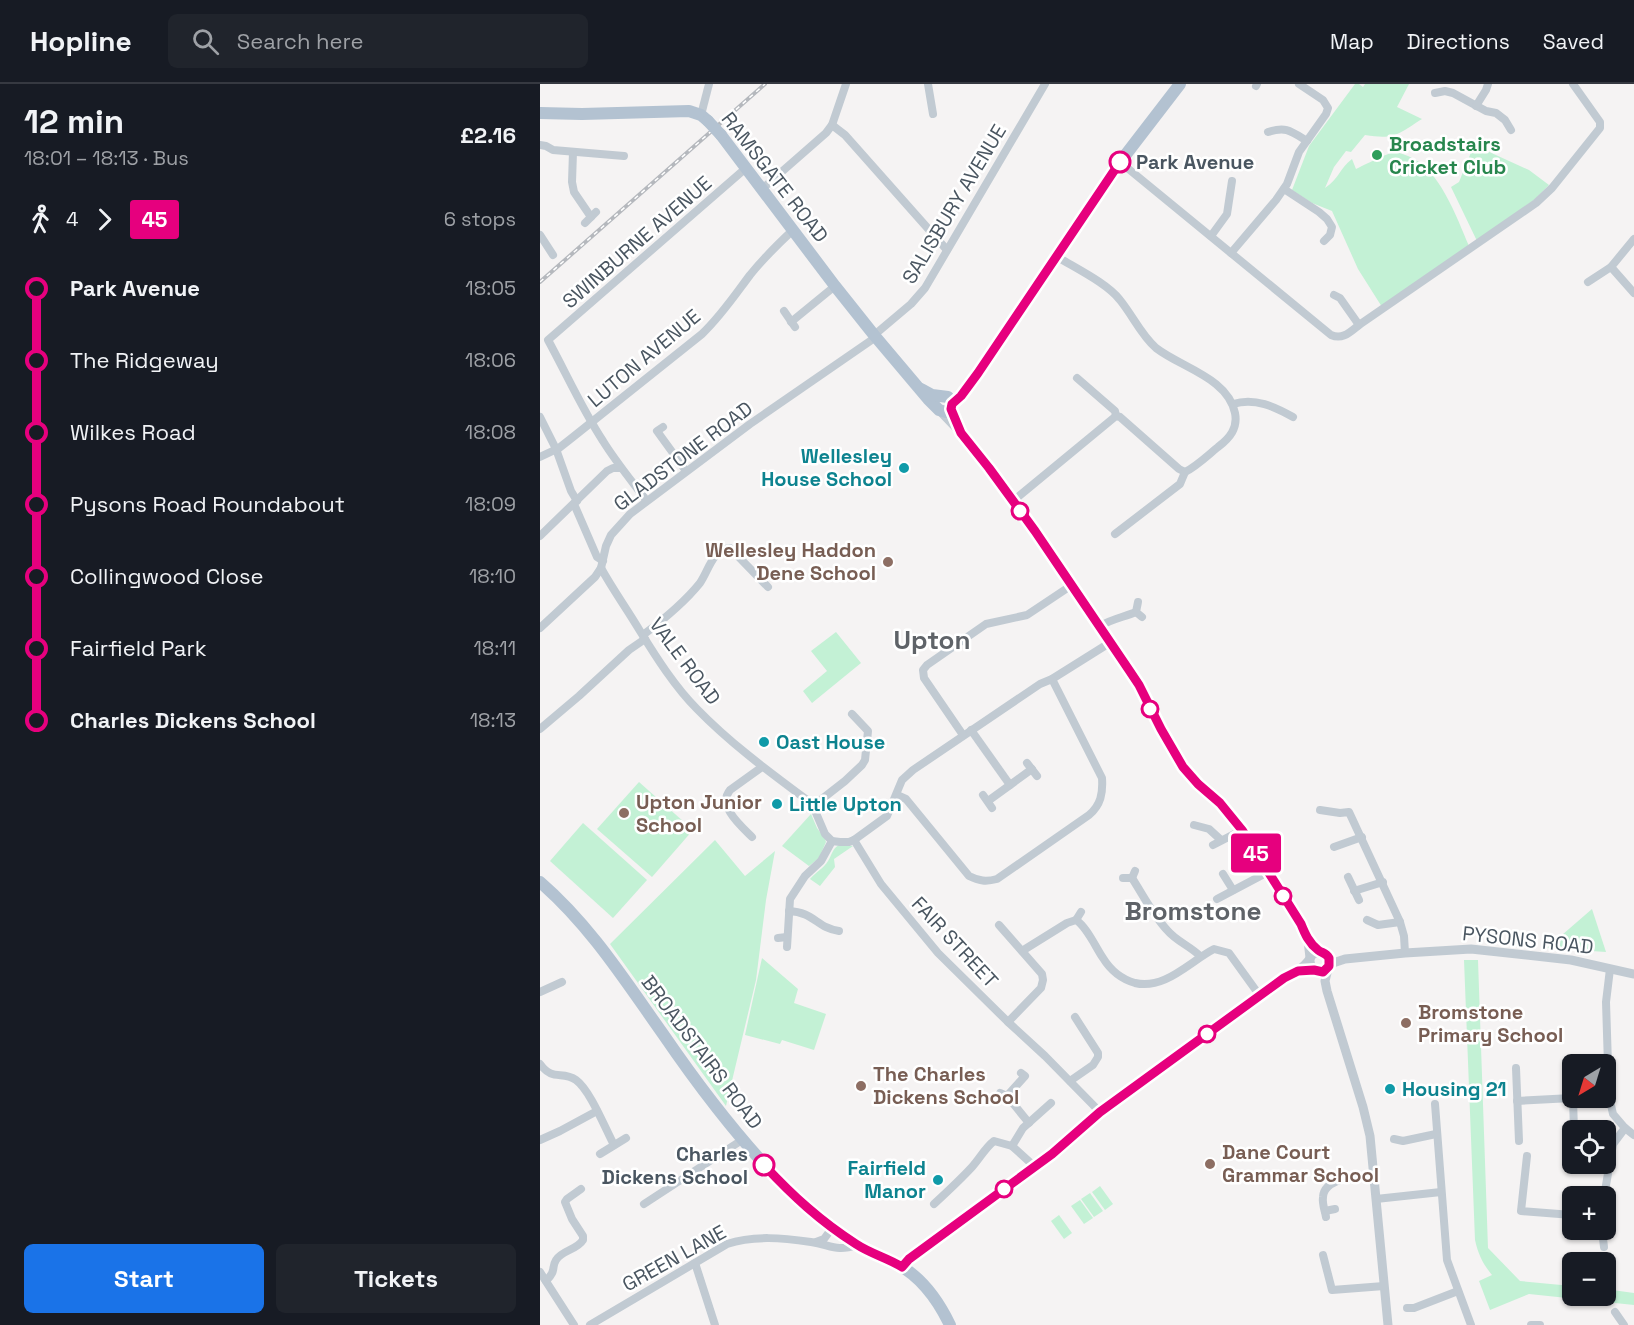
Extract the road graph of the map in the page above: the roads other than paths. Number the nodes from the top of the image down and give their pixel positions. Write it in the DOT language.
graph roads {
  1 [pos="709,84"];
  2 [pos="846,84"];
  3 [pos="928,84"];
  4 [pos="1045,84"];
  5 [pos="1180,84"];
  6 [pos="1299,84"];
  7 [pos="1488,84"];
  8 [pos="1573,84"];
  9 [pos="1435,93"];
  10 [pos="1476,106"];
  11 [pos="540,113"];
  12 [pos="933,114"];
  13 [pos="705,118"];
  14 [pos="832,125"];
  15 [pos="1511,130"];
  16 [pos="1268,132"];
  17 [pos="1306,141"];
  18 [pos="540,145"];
  19 [pos="573,153"];
  20 [pos="624,156"];
  21 [pos="1120,162"];
  22 [pos="746,168"];
  23 [pos="1232,182"];
  24 [pos="762,189"];
  25 [pos="1284,189"];
  26 [pos="591,218"];
  27 [pos="793,230"];
  28 [pos="540,235"];
  29 [pos="1211,236"];
  30 [pos="1330,239"];
  31 [pos="1634,239"];
  32 [pos="947,250"];
  33 [pos="1231,253"];
  34 [pos="553,255"];
  35 [pos="1056,256"];
  36 [pos="1611,267"];
  37 [pos="1588,282"];
  38 [pos="835,286"];
  39 [pos="1634,293"];
  40 [pos="1339,296"];
  41 [pos="783,312"];
  42 [pos="1359,325"];
  43 [pos="877,334"];
  44 [pos="1077,378"];
  45 [pos="1084,385"];
  46 [pos="1077,391"];
  47 [pos="945,404"];
  48 [pos="1233,404"];
  49 [pos="1116,416"];
  50 [pos="540,417"];
  51 [pos="1293,417"];
  52 [pos="592,422"];
  53 [pos="663,427"];
  54 [pos="555,449"];
  55 [pos="540,457"];
  56 [pos="620,468"];
  57 [pos="686,471"];
  58 [pos="1185,472"];
  59 [pos="646,500"];
  60 [pos="1013,501"];
  61 [pos="575,502"];
  62 [pos="1118,529"];
  63 [pos="540,536"];
  64 [pos="602,564"];
  65 [pos="1072,585"];
  66 [pos="768,588"];
  67 [pos="1138,602"];
  68 [pos="1100,626"];
  69 [pos="540,628"];
  70 [pos="644,637"];
  71 [pos="1111,642"];
  72 [pos="1052,679"];
  73 [pos="852,714"];
  74 [pos="540,729"];
  75 [pos="971,730"];
  76 [pos="963,735"];
  77 [pos="762,767"];
  78 [pos="1032,769"];
  79 [pos="1010,785"];
  80 [pos="897,795"];
  81 [pos="988,801"];
  82 [pos="813,806"];
  83 [pos="1320,810"];
  84 [pos="1194,825"];
  85 [pos="1242,830"];
  86 [pos="747,835"];
  87 [pos="1362,837"];
  88 [pos="854,840"];
  89 [pos="1221,840"];
  90 [pos="832,841"];
  91 [pos="1212,845"];
  92 [pos="1335,847"];
  93 [pos="1268,872"];
  94 [pos="1223,874"];
  95 [pos="1130,876"];
  96 [pos="1348,877"];
  97 [pos="540,882"];
  98 [pos="1383,882"];
  99 [pos="1233,890"];
  100 [pos="1354,891"];
  101 [pos="1217,899"];
  102 [pos="1359,900"];
  103 [pos="789,911"];
  104 [pos="1081,912"];
  105 [pos="1076,920"];
  106 [pos="1366,920"];
  107 [pos="1400,922"];
  108 [pos="999,925"];
  109 [pos="839,931"];
  110 [pos="787,937"];
  111 [pos="778,938"];
  112 [pos="1308,940"];
  113 [pos="787,947"];
  114 [pos="1022,951"];
  115 [pos="1405,953"];
  116 [pos="1200,956"];
  117 [pos="1326,960"];
  118 [pos="1313,965"];
  119 [pos="1610,969"];
  120 [pos="1634,974"];
  121 [pos="562,982"];
  122 [pos="1327,991"];
  123 [pos="540,992"];
  124 [pos="1260,996"];
  125 [pos="1075,1017"];
  126 [pos="1008,1022"];
  127 [pos="1607,1054"];
  128 [pos="542,1061"];
  129 [pos="1516,1068"];
  130 [pos="1021,1073"];
  131 [pos="1070,1081"];
  132 [pos="1562,1099"];
  133 [pos="1517,1101"];
  134 [pos="1051,1104"];
  135 [pos="1435,1104"];
  136 [pos="1611,1108"];
  137 [pos="597,1111"];
  138 [pos="1100,1112"];
  139 [pos="1029,1122"];
  140 [pos="1625,1128"];
  141 [pos="1436,1134"];
  142 [pos="1634,1135"];
  143 [pos="626,1138"];
  144 [pos="1394,1139"];
  145 [pos="540,1140"];
  146 [pos="742,1140"];
  147 [pos="1519,1141"];
  148 [pos="614,1145"];
  149 [pos="1012,1146"];
  150 [pos="600,1154"];
  151 [pos="1527,1156"];
  152 [pos="1034,1166"];
  153 [pos="1374,1176"];
  154 [pos="1606,1186"];
  155 [pos="581,1189"];
  156 [pos="1441,1192"];
  157 [pos="1376,1199"];
  158 [pos="644,1203"];
  159 [pos="934,1204"];
  160 [pos="1335,1209"];
  161 [pos="1562,1214"];
  162 [pos="832,1228"];
  163 [pos="824,1239"];
  164 [pos="1603,1240"];
  165 [pos="814,1242"];
  166 [pos="857,1245"];
  167 [pos="1604,1246"];
  168 [pos="832,1248"];
  169 [pos="1323,1255"];
  170 [pos="695,1263"];
  171 [pos="902,1267"];
  172 [pos="540,1272"];
  173 [pos="546,1281"];
  174 [pos="1384,1286"];
  175 [pos="1458,1291"];
  176 [pos="1407,1308"];
  177 [pos="1615,1312"];
  178 [pos="574,1325"];
  179 [pos="590,1325"];
  180 [pos="715,1325"];
  181 [pos="950,1325"];
  182 [pos="1388,1325"];
  183 [pos="1471,1325"];
  184 [pos="1531,1325"];
  185 [pos="1540,1325"];
  186 [pos="1624,1325"];
  1 -- 13 [label="street"];
  2 -- 14 [label="street"];
  3 -- 12 [label="street"];
  4 -- 32 [label="street, SALISBURY AVENUE"];
  5 -- 21 [label="main road"];
  6 -- 17 [label="street"];
  7 -- 10 [label="street"];
  8 -- 42 [label="street"];
  9 -- 10 [label="street"];
  10 -- 15 [label="street"];
  11 -- 13 [label="main road, RAMSGATE ROAD"];
  13 -- 22 [label="main road, RAMSGATE ROAD, bridge"];
  14 -- 24 [label="street"];
  14 -- 32 [label="street"];
  16 -- 17 [label="street"];
  17 -- 25 [label="street"];
  18 -- 19 [label="street"];
  19 -- 20 [label="street"];
  19 -- 26 [label="street"];
  21 -- 29 [label="street"];
  21 -- 35 [label="main road"];
  22 -- 24 [label="main road, RAMSGATE ROAD"];
  22 -- 52 [label="street, SWINBURNE AVENUE"];
  23 -- 29 [label="street"];
  24 -- 27 [label="main road, RAMSGATE ROAD"];
  25 -- 30 [label="street"];
  25 -- 33 [label="street"];
  27 -- 38 [label="main road, RAMSGATE ROAD"];
  27 -- 52 [label="street, LUTON AVENUE"];
  28 -- 34 [label="street"];
  29 -- 33 [label="street"];
  31 -- 36 [label="street"];
  32 -- 43 [label="street, SALISBURY AVENUE"];
  33 -- 42 [label="street"];
  35 -- 47 [label="main road"];
  35 -- 48 [label="street"];
  36 -- 37 [label="street"];
  36 -- 39 [label="street"];
  38 -- 41 [label="street"];
  38 -- 43 [label="main road, RAMSGATE ROAD"];
  40 -- 42 [label="street"];
  43 -- 47 [label="main road, RAMSGATE ROAD"];
  43 -- 57 [label="street, GLADSTONE ROAD"];
  44 -- 45 [label="street"];
  45 -- 46 [label="street"];
  45 -- 49 [label="street"];
  47 -- 60 [label="street"];
  48 -- 51 [label="street"];
  48 -- 58 [label="street"];
  49 -- 58 [label="street"];
  49 -- 60 [label="street"];
  50 -- 54 [label="street, VALE ROAD"];
  52 -- 54 [label="street, LUTON AVENUE"];
  52 -- 56 [label="street"];
  53 -- 57 [label="street"];
  54 -- 55 [label="street, LUTON AVENUE"];
  54 -- 61 [label="street, VALE ROAD"];
  56 -- 59 [label="street"];
  56 -- 61 [label="street"];
  57 -- 59 [label="street, GLADSTONE ROAD"];
  58 -- 62 [label="street"];
  59 -- 64 [label="street, GLADSTONE ROAD"];
  60 -- 65 [label="street"];
  61 -- 63 [label="street"];
  61 -- 64 [label="street, VALE ROAD"];
  64 -- 69 [label="street, GLADSTONE ROAD"];
  64 -- 70 [label="street, VALE ROAD"];
  65 -- 68 [label="street"];
  65 -- 76 [label="street"];
  66 -- 70 [label="street"];
  67 -- 68 [label="street"];
  68 -- 71 [label="street"];
  70 -- 74 [label="street"];
  70 -- 77 [label="street, VALE ROAD"];
  71 -- 72 [label="street"];
  71 -- 85 [label="street"];
  72 -- 75 [label="street"];
  72 -- 80 [label="street"];
  73 -- 82 [label="street"];
  75 -- 76 [label="street"];
  75 -- 79 [label="street"];
  76 -- 80 [label="street"];
  77 -- 82 [label="street, VALE ROAD"];
  77 -- 86 [label="street"];
  78 -- 79 [label="street"];
  79 -- 81 [label="street"];
  80 -- 88 [label="street"];
  82 -- 90 [label="street"];
  83 -- 87 [label="street"];
  84 -- 89 [label="street"];
  85 -- 89 [label="street"];
  85 -- 93 [label="street"];
  87 -- 92 [label="street"];
  87 -- 98 [label="street"];
  88 -- 90 [label="street"];
  88 -- 126 [label="street, FAIR STREET"];
  89 -- 91 [label="street"];
  90 -- 103 [label="street"];
  93 -- 99 [label="street"];
  93 -- 112 [label="street"];
  94 -- 99 [label="street"];
  95 -- 116 [label="street"];
  96 -- 100 [label="street"];
  97 -- 146 [label="main road, BROADSTAIRS ROAD"];
  98 -- 100 [label="street"];
  98 -- 107 [label="street"];
  99 -- 101 [label="street"];
  100 -- 102 [label="street"];
  103 -- 109 [label="street"];
  103 -- 110 [label="street"];
  104 -- 105 [label="street"];
  105 -- 114 [label="street"];
  105 -- 116 [label="street"];
  106 -- 107 [label="street"];
  107 -- 115 [label="street"];
  108 -- 114 [label="street"];
  110 -- 111 [label="street"];
  110 -- 113 [label="street"];
  112 -- 117 [label="street"];
  112 -- 118 [label="street"];
  114 -- 126 [label="street"];
  115 -- 117 [label="street, PYSONS ROAD"];
  115 -- 119 [label="street, PYSONS ROAD"];
  116 -- 124 [label="street"];
  117 -- 118 [label="street"];
  117 -- 118 [label="street"];
  117 -- 122 [label="street"];
  118 -- 122 [label="street"];
  118 -- 124 [label="street"];
  119 -- 120 [label="street, PYSONS ROAD"];
  119 -- 127 [label="street"];
  121 -- 123 [label="street"];
  122 -- 153 [label="street"];
  124 -- 138 [label="street"];
  125 -- 131 [label="street"];
  126 -- 131 [label="street, FAIR STREET"];
  128 -- 137 [label="street"];
  129 -- 133 [label="street"];
  130 -- 139 [label="street"];
  131 -- 138 [label="street, FAIR STREET"];
  132 -- 133 [label="street"];
  133 -- 147 [label="street"];
  134 -- 139 [label="street"];
  135 -- 141 [label="street"];
  136 -- 140 [label="street"];
  137 -- 145 [label="street"];
  137 -- 148 [label="street"];
  138 -- 152 [label="street"];
  139 -- 149 [label="street"];
  140 -- 142 [label="street"];
  140 -- 154 [label="street"];
  141 -- 144 [label="street"];
  141 -- 156 [label="street"];
  143 -- 148 [label="street"];
  146 -- 158 [label="street"];
  146 -- 162 [label="main road, BROADSTAIRS ROAD"];
  148 -- 150 [label="street"];
  149 -- 152 [label="street"];
  149 -- 159 [label="street"];
  151 -- 161 [label="street"];
  152 -- 171 [label="street"];
  153 -- 157 [label="street"];
  153 -- 160 [label="street"];
  155 -- 173 [label="street"];
  156 -- 157 [label="street"];
  156 -- 175 [label="street"];
  157 -- 174 [label="street"];
  162 -- 163 [label="street"];
  162 -- 166 [label="main road, BROADSTAIRS ROAD"];
  163 -- 165 [label="street, GREEN LANE"];
  163 -- 168 [label="street"];
  164 -- 167 [label="street"];
  165 -- 168 [label="street, GREEN LANE"];
  165 -- 170 [label="street, GREEN LANE"];
  166 -- 168 [label="street, GREEN LANE"];
  166 -- 171 [label="main road, BROADSTAIRS ROAD"];
  169 -- 174 [label="street"];
  170 -- 179 [label="street, GREEN LANE"];
  170 -- 180 [label="street"];
  171 -- 181 [label="main road, BROADSTAIRS ROAD"];
  172 -- 173 [label="street"];
  173 -- 178 [label="street"];
  174 -- 182 [label="street"];
  175 -- 176 [label="street"];
  175 -- 183 [label="street"];
  177 -- 186 [label="street"];
  184 -- 185 [label="street"];
}
